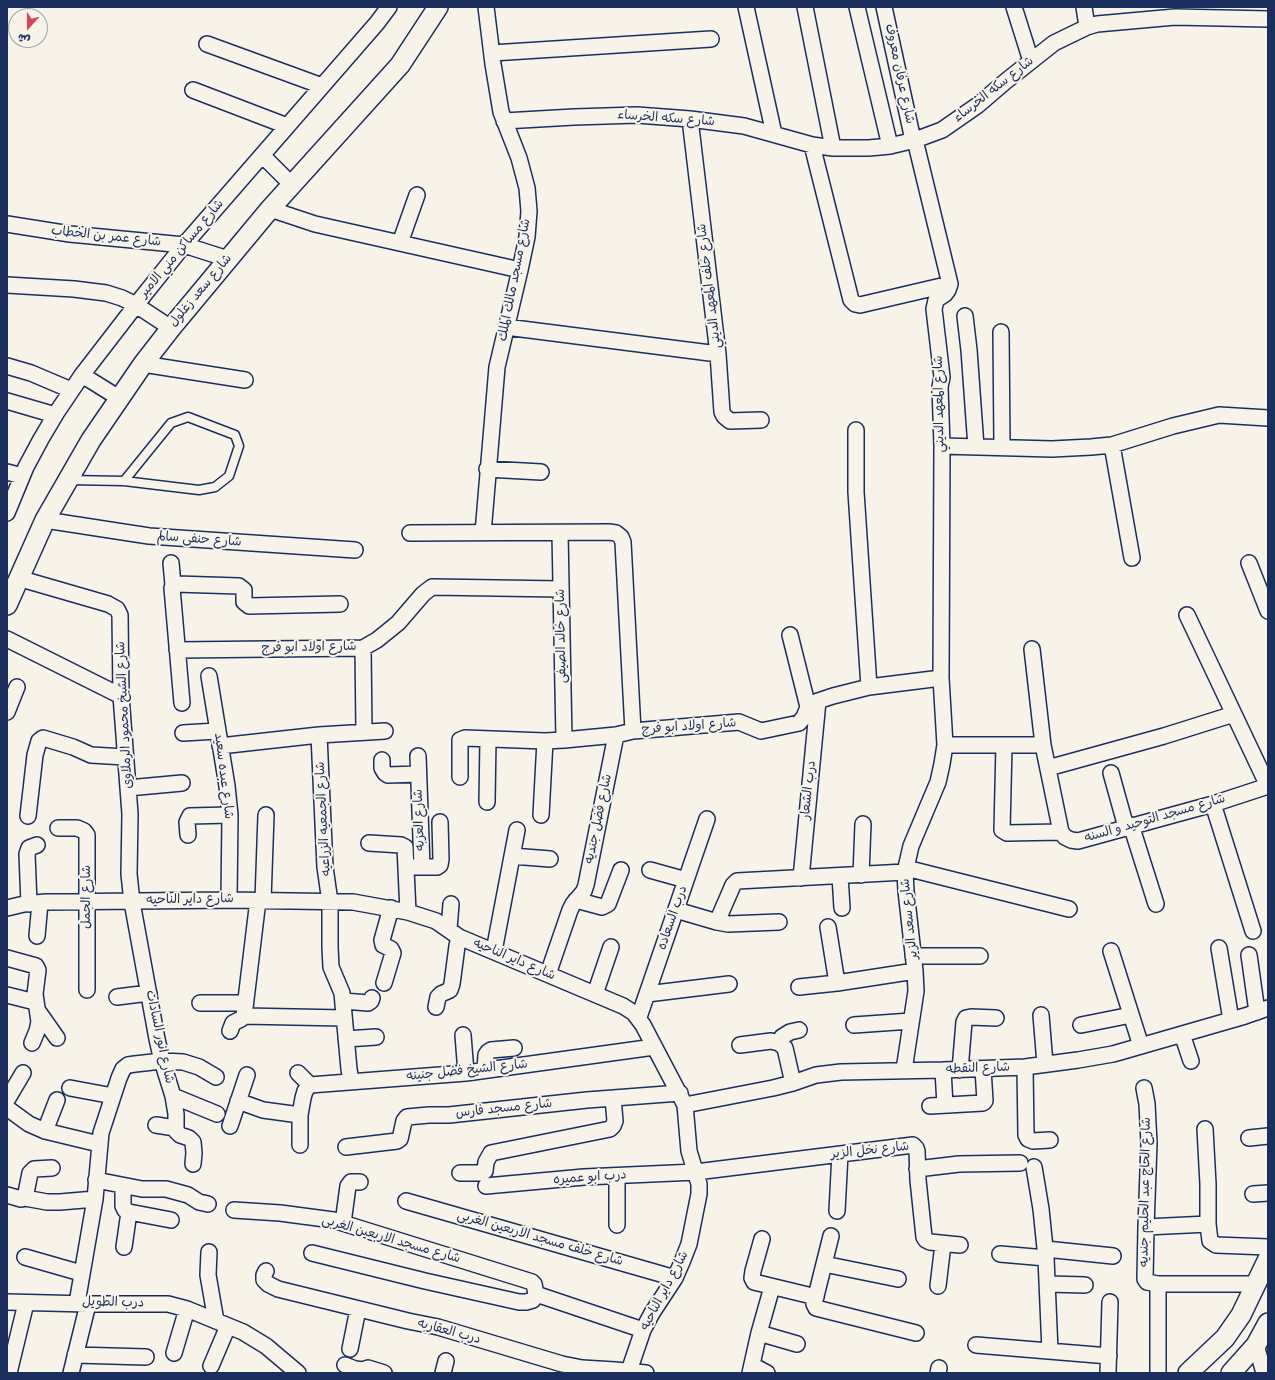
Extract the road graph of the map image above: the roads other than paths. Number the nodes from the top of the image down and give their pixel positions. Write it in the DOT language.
graph roads {
  1 [pos="389,7"];
  2 [pos="438,7"];
  3 [pos="486,7"];
  4 [pos="746,7"];
  5 [pos="805,7"];
  6 [pos="856,7"];
  7 [pos="884,7"];
  8 [pos="1014,7"];
  9 [pos="1084,7"];
  10 [pos="1174,12"];
  11 [pos="1268,19"];
  12 [pos="1087,27"];
  13 [pos="711,39"];
  14 [pos="207,44"];
  15 [pos="492,54"];
  16 [pos="1031,61"];
  17 [pos="322,86"];
  18 [pos="193,90"];
  19 [pos="690,119"];
  20 [pos="504,121"];
  21 [pos="287,126"];
  22 [pos="774,134"];
  23 [pos="914,140"];
  24 [pos="812,145"];
  25 [pos="890,146"];
  26 [pos="833,148"];
  27 [pos="262,155"];
  28 [pos="292,185"];
  29 [pos="417,195"];
  30 [pos="270,209"];
  31 [pos="7,224"];
  32 [pos="400,243"];
  33 [pos="184,246"];
  34 [pos="228,259"];
  35 [pos="520,270"];
  36 [pos="950,284"];
  37 [pos="7,285"];
  38 [pos="136,305"];
  39 [pos="965,316"];
  40 [pos="171,328"];
  41 [pos="506,328"];
  42 [pos="1001,332"];
  43 [pos="718,354"];
  44 [pos="143,364"];
  45 [pos="7,366"];
  46 [pos="82,375"];
  47 [pos="245,380"];
  48 [pos="72,390"];
  49 [pos="119,398"];
  50 [pos="7,401"];
  51 [pos="54,415"];
  52 [pos="1268,418"];
  53 [pos="761,420"];
  54 [pos="856,430"];
  55 [pos="1112,445"];
  56 [pos="942,446"];
  57 [pos="976,447"];
  58 [pos="1002,447"];
  59 [pos="487,469"];
  60 [pos="7,472"];
  61 [pos="542,472"];
  62 [pos="22,476"];
  63 [pos="67,480"];
  64 [pos="124,481"];
  65 [pos="7,513"];
  66 [pos="45,520"];
  67 [pos="410,533"];
  68 [pos="483,533"];
  69 [pos="560,533"];
  70 [pos="355,550"];
  71 [pos="1132,558"];
  72 [pos="171,563"];
  73 [pos="1249,563"];
  74 [pos="173,585"];
  75 [pos="561,589"];
  76 [pos="11,591"];
  77 [pos="340,604"];
  78 [pos="1268,611"];
  79 [pos="1187,615"];
  80 [pos="790,635"];
  81 [pos="7,639"];
  82 [pos="362,648"];
  83 [pos="177,650"];
  84 [pos="1032,650"];
  85 [pos="209,676"];
  86 [pos="941,678"];
  87 [pos="17,687"];
  88 [pos="869,687"];
  89 [pos="121,696"];
  90 [pos="182,703"];
  91 [pos="813,704"];
  92 [pos="7,712"];
  93 [pos="1234,714"];
  94 [pos="217,731"];
  95 [pos="385,731"];
  96 [pos="633,731"];
  97 [pos="364,732"];
  98 [pos="183,733"];
  99 [pos="319,735"];
  100 [pos="616,735"];
  101 [pos="488,739"];
  102 [pos="564,740"];
  103 [pos="545,741"];
  104 [pos="945,745"];
  105 [pos="1004,745"];
  106 [pos="1043,745"];
  107 [pos="220,746"];
  108 [pos="418,756"];
  109 [pos="125,757"];
  110 [pos="382,760"];
  111 [pos="1048,768"];
  112 [pos="1111,773"];
  113 [pos="418,774"];
  114 [pos="460,777"];
  115 [pos="182,783"];
  116 [pos="1268,786"];
  117 [pos="128,788"];
  118 [pos="486,802"];
  119 [pos="1213,804"];
  120 [pos="230,815"];
  121 [pos="266,815"];
  122 [pos="541,815"];
  123 [pos="28,816"];
  124 [pos="707,819"];
  125 [pos="440,822"];
  126 [pos="863,824"];
  127 [pos="1129,826"];
  128 [pos="58,828"];
  129 [pos="517,830"];
  130 [pos="1061,832"];
  131 [pos="188,835"];
  132 [pos="369,843"];
  133 [pos="37,845"];
  134 [pos="512,856"];
  135 [pos="550,859"];
  136 [pos="406,867"];
  137 [pos="422,867"];
  138 [pos="621,870"];
  139 [pos="650,870"];
  140 [pos="906,870"];
  141 [pos="861,875"];
  142 [pos="840,876"];
  143 [pos="801,878"];
  144 [pos="686,880"];
  145 [pos="229,900"];
  146 [pos="260,900"];
  147 [pos="576,900"];
  148 [pos="87,902"];
  149 [pos="132,902"];
  150 [pos="330,902"];
  151 [pos="34,903"];
  152 [pos="451,904"];
  153 [pos="1156,904"];
  154 [pos="7,908"];
  155 [pos="391,908"];
  156 [pos="842,908"];
  157 [pos="1069,908"];
  158 [pos="676,910"];
  159 [pos="408,912"];
  160 [pos="717,922"];
  161 [pos="778,922"];
  162 [pos="828,927"];
  163 [pos="1253,931"];
  164 [pos="454,933"];
  165 [pos="37,936"];
  166 [pos="611,947"];
  167 [pos="1219,948"];
  168 [pos="494,951"];
  169 [pos="1111,951"];
  170 [pos="1249,955"];
  171 [pos="913,956"];
  172 [pos="980,956"];
  173 [pos="7,958"];
  174 [pos="915,971"];
  175 [pos="548,974"];
  176 [pos="384,983"];
  177 [pos="837,983"];
  178 [pos="729,984"];
  179 [pos="799,988"];
  180 [pos="87,990"];
  181 [pos="149,993"];
  182 [pos="596,994"];
  183 [pos="647,994"];
  184 [pos="7,995"];
  185 [pos="117,997"];
  186 [pos="372,998"];
  187 [pos="344,1001"];
  188 [pos="200,1003"];
  189 [pos="36,1006"];
  190 [pos="436,1007"];
  191 [pos="245,1010"];
  192 [pos="1262,1010"];
  193 [pos="1041,1015"];
  194 [pos="1131,1015"];
  195 [pos="638,1017"];
  196 [pos="344,1018"];
  197 [pos="996,1018"];
  198 [pos="1231,1020"];
  199 [pos="911,1021"];
  200 [pos="854,1025"];
  201 [pos="1081,1025"];
  202 [pos="799,1030"];
  203 [pos="230,1031"];
  204 [pos="1182,1034"];
  205 [pos="463,1035"];
  206 [pos="376,1036"];
  207 [pos="57,1038"];
  208 [pos="346,1039"];
  209 [pos="32,1042"];
  210 [pos="779,1043"];
  211 [pos="740,1045"];
  212 [pos="1141,1046"];
  213 [pos="654,1047"];
  214 [pos="514,1048"];
  215 [pos="162,1061"];
  216 [pos="1191,1061"];
  217 [pos="1045,1064"];
  218 [pos="1025,1067"];
  219 [pos="983,1069"];
  220 [pos="485,1070"];
  221 [pos="904,1070"];
  222 [pos="943,1070"];
  223 [pos="960,1070"];
  224 [pos="23,1073"];
  225 [pos="298,1073"];
  226 [pos="466,1073"];
  227 [pos="247,1075"];
  228 [pos="216,1077"];
  229 [pos="351,1081"];
  230 [pos="793,1083"];
  231 [pos="310,1085"];
  232 [pos="70,1088"];
  233 [pos="1144,1088"];
  234 [pos="112,1096"];
  235 [pos="173,1096"];
  236 [pos="613,1098"];
  237 [pos="682,1099"];
  238 [pos="7,1100"];
  239 [pos="57,1100"];
  240 [pos="238,1101"];
  241 [pos="930,1106"];
  242 [pos="946,1106"];
  243 [pos="7,1108"];
  244 [pos="217,1114"];
  245 [pos="300,1115"];
  246 [pos="156,1125"];
  247 [pos="230,1126"];
  248 [pos="175,1128"];
  249 [pos="1205,1129"];
  250 [pos="45,1132"];
  251 [pos="1268,1136"];
  252 [pos="1249,1138"];
  253 [pos="1050,1140"];
  254 [pos="99,1144"];
  255 [pos="300,1145"];
  256 [pos="346,1147"];
  257 [pos="840,1154"];
  258 [pos="192,1164"];
  259 [pos="52,1168"];
  260 [pos="917,1169"];
  261 [pos="460,1172"];
  262 [pos="696,1172"];
  263 [pos="616,1176"];
  264 [pos="96,1180"];
  265 [pos="360,1182"];
  266 [pos="123,1186"];
  267 [pos="486,1186"];
  268 [pos="7,1195"];
  269 [pos="25,1198"];
  270 [pos="95,1199"];
  271 [pos="406,1201"];
  272 [pos="208,1204"];
  273 [pos="234,1210"];
  274 [pos="837,1211"];
  275 [pos="129,1212"];
  276 [pos="171,1220"];
  277 [pos="343,1223"];
  278 [pos="1208,1224"];
  279 [pos="617,1225"];
  280 [pos="1146,1227"];
  281 [pos="831,1236"];
  282 [pos="762,1238"];
  283 [pos="943,1244"];
  284 [pos="960,1245"];
  285 [pos="124,1247"];
  286 [pos="1268,1247"];
  287 [pos="209,1252"];
  288 [pos="312,1253"];
  289 [pos="1000,1254"];
  290 [pos="1046,1254"];
  291 [pos="1113,1256"];
  292 [pos="25,1257"];
  293 [pos="1268,1259"];
  294 [pos="824,1264"];
  295 [pos="266,1271"];
  296 [pos="81,1273"];
  297 [pos="675,1278"];
  298 [pos="898,1279"];
  299 [pos="1048,1284"];
  300 [pos="1158,1284"];
  301 [pos="1257,1284"];
  302 [pos="1085,1285"];
  303 [pos="938,1286"];
  304 [pos="772,1287"];
  305 [pos="536,1294"];
  306 [pos="816,1297"];
  307 [pos="7,1302"];
  308 [pos="1110,1302"];
  309 [pos="26,1303"];
  310 [pos="82,1304"];
  311 [pos="187,1309"];
  312 [pos="358,1309"];
  313 [pos="222,1324"];
  314 [pos="1268,1324"];
  315 [pos="643,1330"];
  316 [pos="759,1333"];
  317 [pos="916,1333"];
  318 [pos="797,1344"];
  319 [pos="976,1345"];
  320 [pos="1256,1345"];
  321 [pos="350,1349"];
  322 [pos="1050,1351"];
  323 [pos="174,1353"];
  324 [pos="75,1355"];
  325 [pos="146,1356"];
  326 [pos="1109,1356"];
  327 [pos="345,1365"];
  328 [pos="212,1366"];
  329 [pos="566,1369"];
  330 [pos="751,1369"];
  331 [pos="629,1371"];
  332 [pos="9,1373"];
  333 [pos="71,1373"];
  334 [pos="298,1373"];
  335 [pos="384,1373"];
  336 [pos="646,1373"];
  337 [pos="767,1373"];
  338 [pos="1108,1373"];
  339 [pos="1158,1373"];
  340 [pos="1188,1373"];
  341 [pos="1231,1373"];
  342 [pos="1264,1373"];
  1 -- 17 [label="street, شارع مساكن مني الامير"];
  2 -- 28 [label="street, شارع سعد زغلول"];
  3 -- 15 [label="street, شارع مسجد مالك الملك"];
  4 -- 22 [label="street"];
  5 -- 26 [label="street"];
  6 -- 25 [label="street"];
  7 -- 23 [label="street, شارع عرفان معروف"];
  8 -- 16 [label="street"];
  9 -- 12 [label="street"];
  10 -- 11 [label="street, شارع سكه الخرساء"];
  10 -- 12 [label="street, شارع سكه الخرساء"];
  12 -- 16 [label="street, شارع سكه الخرساء"];
  13 -- 15 [label="street"];
  14 -- 17 [label="street"];
  15 -- 20 [label="street, شارع مسجد مالك الملك"];
  16 -- 23 [label="street, شارع سكه الخرساء"];
  17 -- 21 [label="street, شارع مساكن مني الامير"];
  18 -- 21 [label="street"];
  19 -- 20 [label="street, شارع سكه الخرساء"];
  19 -- 22 [label="street, شارع سكه الخرساء"];
  19 -- 43 [label="street, شارع خلف المعهد الديني"];
  20 -- 35 [label="street, شارع مسجد مالك الملك"];
  21 -- 27 [label="street, شارع مساكن مني الامير"];
  22 -- 24 [label="street, شارع سكه الخرساء"];
  23 -- 25 [label="street, شارع سكه الخرساء"];
  23 -- 36 [label="street"];
  24 -- 26 [label="street, شارع سكه الخرساء"];
  24 -- 36 [label="street"];
  25 -- 26 [label="street, شارع سكه الخرساء"];
  27 -- 28 [label="street"];
  27 -- 33 [label="street, شارع مساكن مني الامير"];
  28 -- 30 [label="street, شارع سعد زغلول"];
  29 -- 32 [label="street"];
  30 -- 32 [label="street"];
  30 -- 34 [label="street, شارع سعد زغلول"];
  31 -- 33 [label="street, شارع عمر بن الخطاب"];
  32 -- 35 [label="street"];
  33 -- 34 [label="street, شارع عمر بن الخطاب"];
  33 -- 38 [label="street, شارع مساكن مني الامير"];
  34 -- 40 [label="street, شارع سعد زغلول"];
  35 -- 41 [label="street, شارع مسجد مالك الملك"];
  36 -- 56 [label="street, شارع المعهد الديني"];
  37 -- 38 [label="street"];
  38 -- 40 [label="street"];
  38 -- 46 [label="street, شارع مساكن مني الامير"];
  39 -- 57 [label="street"];
  40 -- 44 [label="street, شارع سعد زغلول"];
  41 -- 43 [label="street"];
  41 -- 59 [label="street, شارع مسجد مالك الملك"];
  42 -- 58 [label="street"];
  43 -- 53 [label="street, شارع خلف المعهد الديني"];
  44 -- 47 [label="street"];
  44 -- 49 [label="street, شارع سعد زغلول"];
  45 -- 48 [label="street"];
  46 -- 48 [label="street, شارع مساكن مني الامير"];
  46 -- 49 [label="street"];
  48 -- 51 [label="street, شارع مساكن مني الامير"];
  49 -- 63 [label="street, شارع سعد زغلول"];
  50 -- 51 [label="street"];
  51 -- 62 [label="street, شارع مساكن مني الامير"];
  52 -- 55 [label="street"];
  54 -- 88 [label="street"];
  55 -- 58 [label="street"];
  55 -- 71 [label="street"];
  56 -- 57 [label="street"];
  56 -- 86 [label="street, شارع المعهد الديني"];
  57 -- 58 [label="street"];
  59 -- 61 [label="street"];
  59 -- 68 [label="street, شارع مسجد مالك الملك"];
  60 -- 62 [label="street"];
  62 -- 65 [label="street, شارع مساكن مني الامير"];
  63 -- 64 [label="lane"];
  63 -- 66 [label="street, شارع سعد زغلول"];
  64 -- 64 [label="lane"];
  66 -- 70 [label="street, شارع حنفى سالم"];
  66 -- 76 [label="street, شارع سعد زغلول"];
  67 -- 68 [label="street"];
  68 -- 69 [label="street"];
  69 -- 75 [label="street, شارع خالد الصيفى"];
  69 -- 96 [label="street"];
  72 -- 74 [label="street"];
  73 -- 78 [label="street"];
  74 -- 77 [label="street"];
  74 -- 83 [label="street"];
  75 -- 82 [label="street, شارع اولاد ابو فرج"];
  75 -- 102 [label="street, شارع خالد الصيفى"];
  76 -- 89 [label="street, شارع الشيخ محمود الرملاوى"];
  79 -- 93 [label="street"];
  80 -- 91 [label="street, درب الشعار"];
  81 -- 89 [label="street"];
  82 -- 83 [label="street, شارع اولاد ابو فرج"];
  82 -- 97 [label="street"];
  83 -- 90 [label="street"];
  84 -- 106 [label="street"];
  85 -- 94 [label="street, شارع عبده سعيد"];
  86 -- 88 [label="street"];
  86 -- 104 [label="street, شارع سعد الزير"];
  87 -- 92 [label="street"];
  88 -- 91 [label="street"];
  89 -- 109 [label="street, شارع الشيخ محمود الرملاوى"];
  91 -- 96 [label="street, شارع اولاد ابو فرج"];
  91 -- 143 [label="street, درب الشعار"];
  93 -- 111 [label="street"];
  93 -- 116 [label="street"];
  94 -- 98 [label="street"];
  94 -- 107 [label="street, شارع عبده سعيد"];
  95 -- 97 [label="street"];
  96 -- 100 [label="street, شارع اولاد ابو فرج"];
  97 -- 99 [label="street"];
  99 -- 107 [label="street"];
  99 -- 150 [label="street, شارع الجمعيه الزراعيه"];
  100 -- 102 [label="street, شارع اولاد ابو فرج"];
  100 -- 147 [label="street, شارع فضل جنديه"];
  101 -- 103 [label="street, شارع اولاد ابو فرج"];
  101 -- 114 [label="street, شارع اولاد ابو فرج"];
  101 -- 118 [label="street"];
  102 -- 103 [label="street, شارع اولاد ابو فرج"];
  103 -- 122 [label="street"];
  104 -- 105 [label="street"];
  104 -- 140 [label="street, شارع سعد الزير"];
  105 -- 106 [label="street"];
  105 -- 130 [label="street"];
  106 -- 111 [label="street"];
  107 -- 120 [label="street, شارع عبده سعيد"];
  108 -- 113 [label="street, شارع العزبه"];
  109 -- 117 [label="street, شارع الشيخ محمود الرملاوى"];
  109 -- 123 [label="street"];
  110 -- 113 [label="street, شارع العزبه"];
  111 -- 130 [label="street"];
  112 -- 127 [label="street"];
  113 -- 137 [label="street, شارع العزبه"];
  115 -- 117 [label="street"];
  116 -- 119 [label="street, شارع مسجد التوحيد و السنه"];
  117 -- 149 [label="street, شارع الشيخ محمود الرملاوى"];
  119 -- 127 [label="street, شارع مسجد التوحيد و السنه"];
  119 -- 163 [label="street"];
  120 -- 131 [label="street"];
  120 -- 145 [label="street, شارع عبده سعيد"];
  121 -- 146 [label="street"];
  124 -- 144 [label="street, درب السعاده"];
  125 -- 137 [label="street"];
  126 -- 141 [label="street"];
  127 -- 130 [label="street, شارع مسجد التوحيد و السنه"];
  127 -- 153 [label="street"];
  128 -- 148 [label="street, شارع الجمل"];
  129 -- 134 [label="street"];
  132 -- 136 [label="street"];
  133 -- 151 [label="street"];
  134 -- 135 [label="street"];
  134 -- 168 [label="street"];
  136 -- 137 [label="street"];
  136 -- 159 [label="street"];
  138 -- 147 [label="street"];
  139 -- 144 [label="street"];
  140 -- 141 [label="street"];
  140 -- 157 [label="street"];
  140 -- 171 [label="street, شارع سعد الزير"];
  141 -- 142 [label="street"];
  142 -- 143 [label="street"];
  142 -- 156 [label="street"];
  143 -- 160 [label="street"];
  144 -- 158 [label="street, درب السعاده"];
  145 -- 146 [label="street, شارع داير الناحيه"];
  145 -- 149 [label="street, شارع داير الناحيه"];
  146 -- 150 [label="street, شارع داير الناحيه"];
  146 -- 191 [label="street"];
  147 -- 175 [label="street, شارع فضل جنديه"];
  148 -- 149 [label="street, شارع داير الناحيه"];
  148 -- 151 [label="street, شارع داير الناحيه"];
  148 -- 180 [label="street, شارع الجمل"];
  149 -- 181 [label="street, شارع انور السادات"];
  150 -- 155 [label="street, شارع داير الناحيه"];
  150 -- 187 [label="street, شارع الجمعيه الزراعيه"];
  151 -- 154 [label="street, شارع داير الناحيه"];
  151 -- 165 [label="street"];
  152 -- 164 [label="street"];
  155 -- 159 [label="street, شارع داير الناحيه"];
  155 -- 176 [label="street"];
  158 -- 160 [label="street"];
  158 -- 183 [label="street, درب السعاده"];
  159 -- 164 [label="street, شارع داير الناحيه"];
  160 -- 161 [label="street"];
  162 -- 177 [label="street"];
  164 -- 168 [label="street, شارع داير الناحيه"];
  164 -- 190 [label="street"];
  166 -- 182 [label="street"];
  167 -- 198 [label="street"];
  168 -- 175 [label="street, شارع داير الناحيه"];
  169 -- 194 [label="street"];
  170 -- 192 [label="street"];
  171 -- 172 [label="street"];
  171 -- 174 [label="street, شارع سعد الزير"];
  173 -- 189 [label="street"];
  174 -- 177 [label="street"];
  174 -- 199 [label="street, شارع سعد الزير"];
  175 -- 182 [label="street, شارع داير الناحيه"];
  177 -- 179 [label="street"];
  178 -- 183 [label="street"];
  181 -- 185 [label="street"];
  181 -- 215 [label="street, شارع انور السادات"];
  182 -- 195 [label="street, شارع داير الناحيه"];
  183 -- 195 [label="street, درب السعاده"];
  184 -- 189 [label="street"];
  186 -- 187 [label="street"];
  187 -- 196 [label="street, شارع الجمعيه الزراعيه"];
  188 -- 191 [label="street"];
  189 -- 207 [label="street"];
  189 -- 209 [label="street"];
  191 -- 196 [label="street"];
  191 -- 203 [label="street"];
  192 -- 198 [label="street, شارع النقطه"];
  193 -- 217 [label="street"];
  194 -- 201 [label="street"];
  194 -- 212 [label="street"];
  195 -- 213 [label="street, شارع داير الناحيه"];
  196 -- 208 [label="street, شارع الجمعيه الزراعيه"];
  197 -- 223 [label="street"];
  198 -- 204 [label="street, شارع النقطه"];
  199 -- 200 [label="street"];
  199 -- 221 [label="street, شارع سعد الزير"];
  202 -- 210 [label="street"];
  204 -- 212 [label="street, شارع النقطه"];
  204 -- 216 [label="street"];
  205 -- 226 [label="street"];
  206 -- 208 [label="street"];
  208 -- 229 [label="street, شارع الجمعيه الزراعيه"];
  210 -- 211 [label="street"];
  210 -- 230 [label="street"];
  212 -- 217 [label="street, شارع النقطه"];
  213 -- 220 [label="street, شارع الشيخ فضل جنينه"];
  213 -- 237 [label="street, شارع داير الناحيه"];
  214 -- 220 [label="street"];
  215 -- 228 [label="street"];
  215 -- 234 [label="street"];
  215 -- 235 [label="street, شارع انور السادات"];
  217 -- 218 [label="street, شارع النقطه"];
  218 -- 219 [label="street, شارع النقطه"];
  218 -- 253 [label="street"];
  219 -- 223 [label="street, شارع النقطه"];
  219 -- 242 [label="street"];
  220 -- 226 [label="street, شارع الشيخ فضل جنينه"];
  221 -- 222 [label="street, شارع النقطه"];
  221 -- 230 [label="street, شارع النقطه"];
  222 -- 223 [label="street, شارع النقطه"];
  222 -- 242 [label="street"];
  224 -- 238 [label="street"];
  225 -- 231 [label="street"];
  226 -- 229 [label="street, شارع الشيخ فضل جنينه"];
  227 -- 240 [label="street"];
  229 -- 231 [label="street, شارع الشيخ فضل جنينه"];
  230 -- 237 [label="street, شارع النقطه"];
  231 -- 245 [label="street"];
  232 -- 234 [label="street"];
  233 -- 280 [label="street, شارع الحاج عبد الحليم جنديه"];
  234 -- 254 [label="street"];
  235 -- 244 [label="street"];
  235 -- 248 [label="street, شارع انور السادات"];
  236 -- 237 [label="street, شارع مسجد فارس"];
  236 -- 256 [label="street, شارع مسجد فارس"];
  236 -- 261 [label="street"];
  237 -- 262 [label="street, شارع داير الناحيه"];
  239 -- 250 [label="street"];
  240 -- 245 [label="street"];
  240 -- 247 [label="street"];
  241 -- 242 [label="street"];
  243 -- 250 [label="street"];
  245 -- 255 [label="street"];
  246 -- 248 [label="street"];
  248 -- 258 [label="street"];
  249 -- 278 [label="street"];
  250 -- 254 [label="street"];
  251 -- 252 [label="street"];
  254 -- 264 [label="street"];
  257 -- 260 [label="street, شارع نخل الزير"];
  257 -- 262 [label="street, شارع نخل الزير"];
  257 -- 274 [label="street"];
  259 -- 269 [label="street"];
  260 -- 283 [label="street, شارع نخل الزير"];
  260 -- 290 [label="street"];
  262 -- 263 [label="street, درب ابو عميره"];
  262 -- 297 [label="street, شارع داير الناحيه"];
  263 -- 267 [label="street, درب ابو عميره"];
  263 -- 279 [label="street"];
  264 -- 266 [label="street"];
  264 -- 270 [label="street"];
  265 -- 277 [label="street"];
  266 -- 272 [label="street"];
  266 -- 275 [label="street"];
  268 -- 269 [label="street"];
  269 -- 270 [label="street"];
  270 -- 296 [label="street"];
  271 -- 297 [label="street, شارع خلف مسجد الاربعين الغربى"];
  273 -- 277 [label="street, شارع مسجد الاربعين الغربى"];
  275 -- 276 [label="street"];
  275 -- 285 [label="street"];
  277 -- 305 [label="street, شارع مسجد الاربعين الغربى"];
  278 -- 280 [label="street"];
  278 -- 286 [label="street"];
  280 -- 300 [label="street, شارع الحاج عبد الحليم جنديه"];
  281 -- 294 [label="street"];
  282 -- 304 [label="street"];
  283 -- 284 [label="street, شارع نخل الزير"];
  283 -- 303 [label="street"];
  287 -- 313 [label="street"];
  288 -- 305 [label="street"];
  289 -- 290 [label="street"];
  290 -- 291 [label="street"];
  290 -- 299 [label="street"];
  292 -- 296 [label="street"];
  293 -- 301 [label="street"];
  294 -- 298 [label="street"];
  294 -- 306 [label="street"];
  295 -- 312 [label="street, درب العقاربه"];
  296 -- 310 [label="street"];
  297 -- 315 [label="street, شارع داير الناحيه"];
  299 -- 302 [label="street"];
  299 -- 322 [label="street"];
  300 -- 301 [label="street, شارع الحاج عبد الحليم جنديه"];
  300 -- 339 [label="street"];
  301 -- 340 [label="street"];
  304 -- 306 [label="street"];
  304 -- 316 [label="street"];
  305 -- 315 [label="street"];
  306 -- 317 [label="street"];
  307 -- 309 [label="street, درب الطويل"];
  308 -- 326 [label="street"];
  309 -- 310 [label="street, درب الطويل"];
  309 -- 332 [label="street"];
  310 -- 311 [label="street, درب الطويل"];
  310 -- 324 [label="street"];
  311 -- 313 [label="street, درب الطويل"];
  311 -- 323 [label="street"];
  312 -- 321 [label="street"];
  312 -- 329 [label="street, درب العقاربه"];
  313 -- 328 [label="street"];
  313 -- 334 [label="street, درب الطويل"];
  314 -- 320 [label="street"];
  315 -- 331 [label="street, شارع داير الناحيه"];
  316 -- 318 [label="street"];
  316 -- 330 [label="street"];
  319 -- 322 [label="street"];
  320 -- 341 [label="street"];
  320 -- 342 [label="street"];
  322 -- 326 [label="street"];
  324 -- 325 [label="street"];
  324 -- 333 [label="street"];
  326 -- 338 [label="street"];
  327 -- 335 [label="street"];
  329 -- 331 [label="street, درب العقاربه"];
  330 -- 337 [label="street"];
  331 -- 336 [label="street, درب العقاربه"];
}
